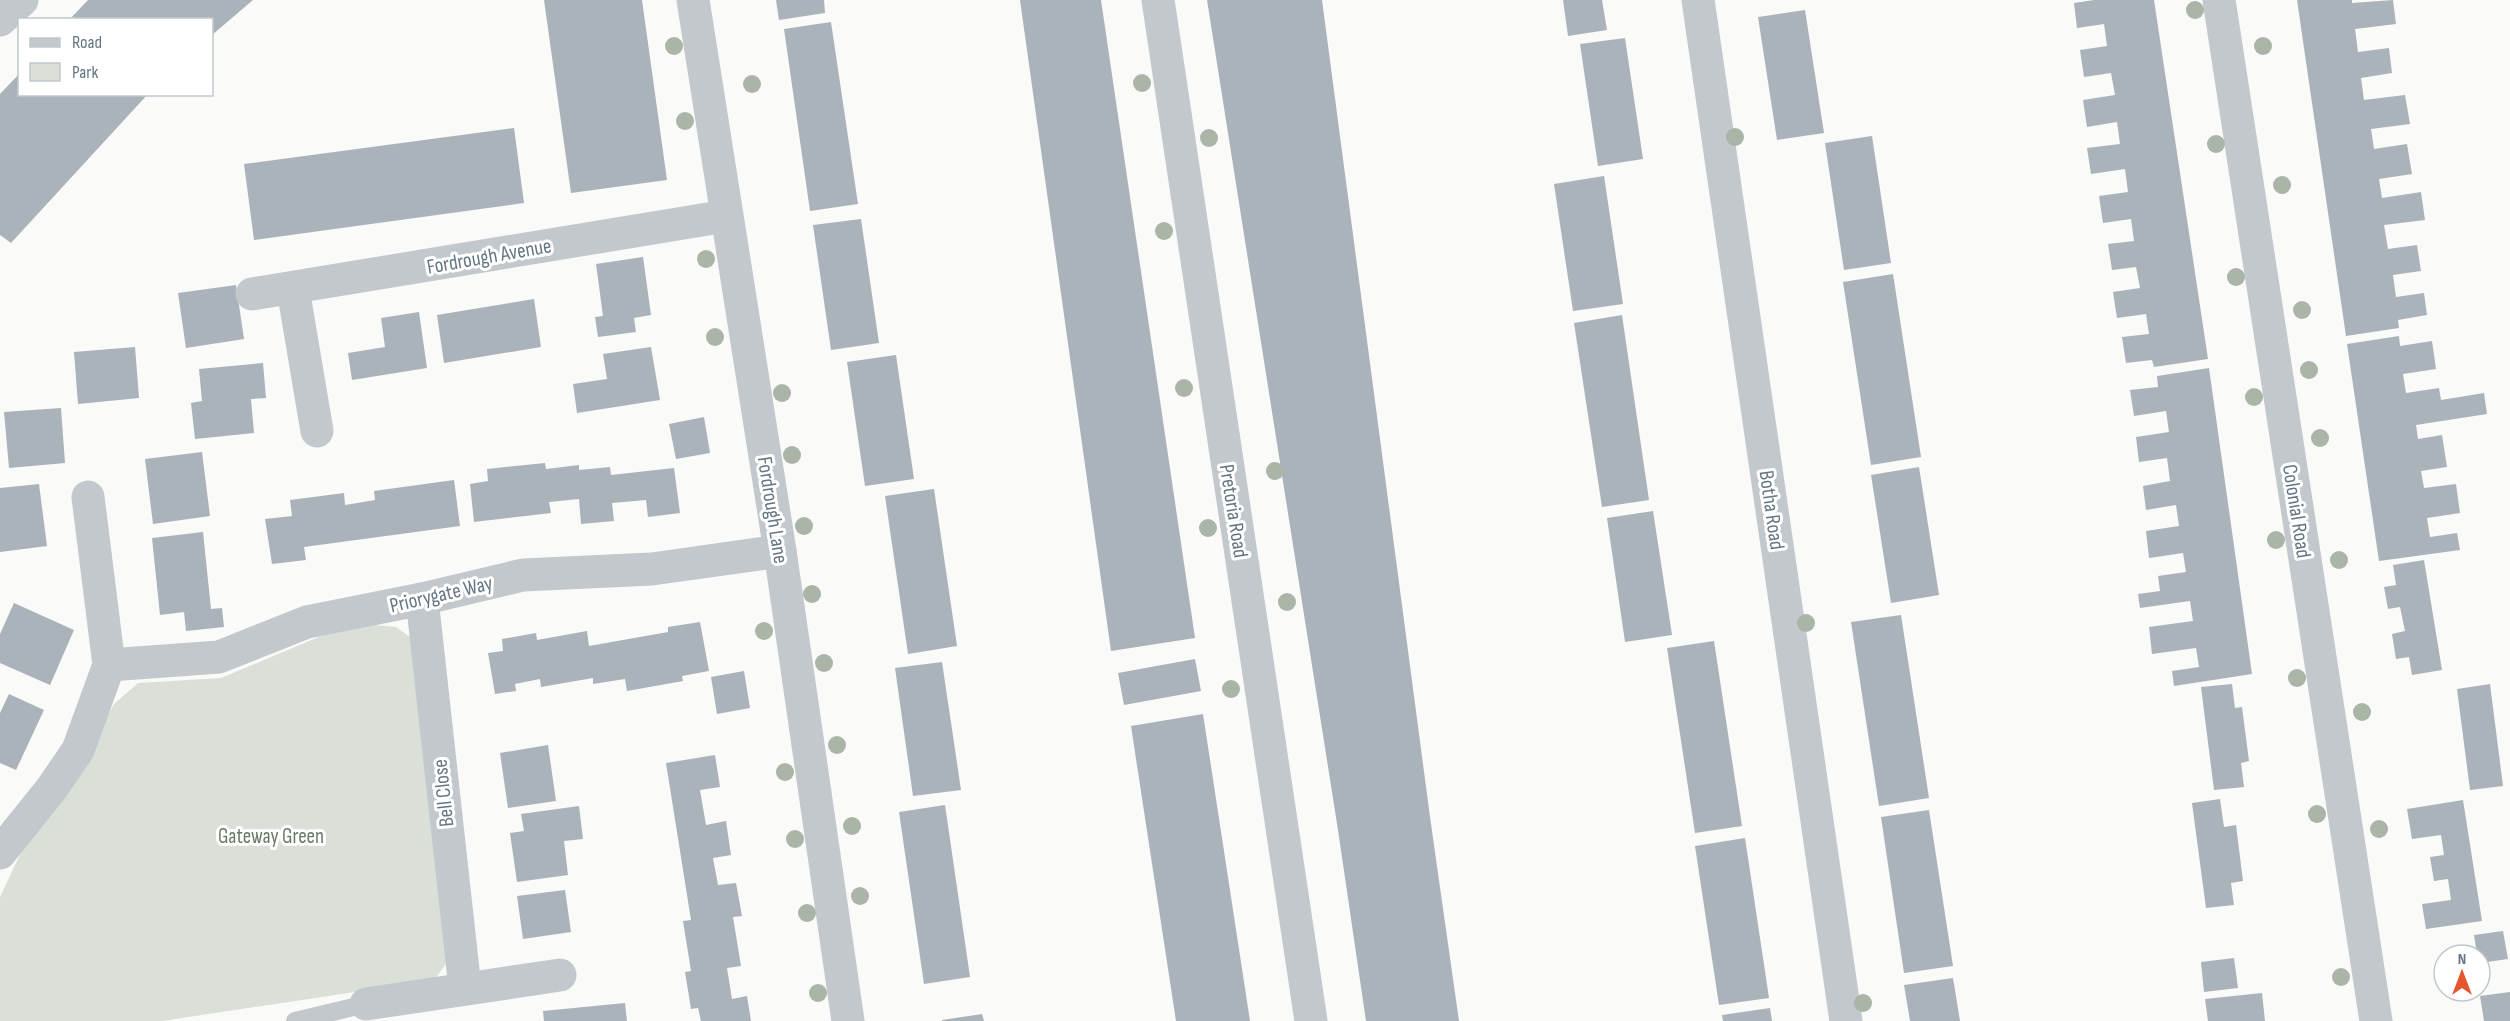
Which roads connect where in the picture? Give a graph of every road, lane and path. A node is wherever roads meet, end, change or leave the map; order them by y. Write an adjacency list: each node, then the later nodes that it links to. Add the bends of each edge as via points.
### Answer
1 (22, 0): 6 (street)
2 (693, 0): 7 (street, Fordrough Lane)
3 (1158, 0): 21 (street, Pretoria Road)
4 (1698, 0): 22 (street, Botha Road)
5 (2219, 0): 23 (street, Colonial Road)
6 (0, 20)
7 (726, 216): 8 (street, Fordrough Avenue); 12 (street, Fordrough Lane)
8 (293, 289): 9 (street, Fordrough Avenue); 10 (street)
9 (252, 294)
10 (317, 431)
11 (88, 497): 14 (street)
12 (780, 552): 13 (street, Priorygate Way, via 652,569 523,575); 20 (street, Fordrough Lane)
13 (422, 599): 14 (street, Priorygate Way, via 307,622 219,657); 17 (street, Bell Close)
14 (109, 665): 15 (street, via 78,750)
15 (0, 853)
16 (560, 975): 17 (street)
17 (465, 988): 18 (street)
18 (366, 1004): 19 (lane)
19 (295, 1021)
20 (849, 1021)
21 (1311, 1021)
22 (1846, 1021)
23 (2376, 1021)

